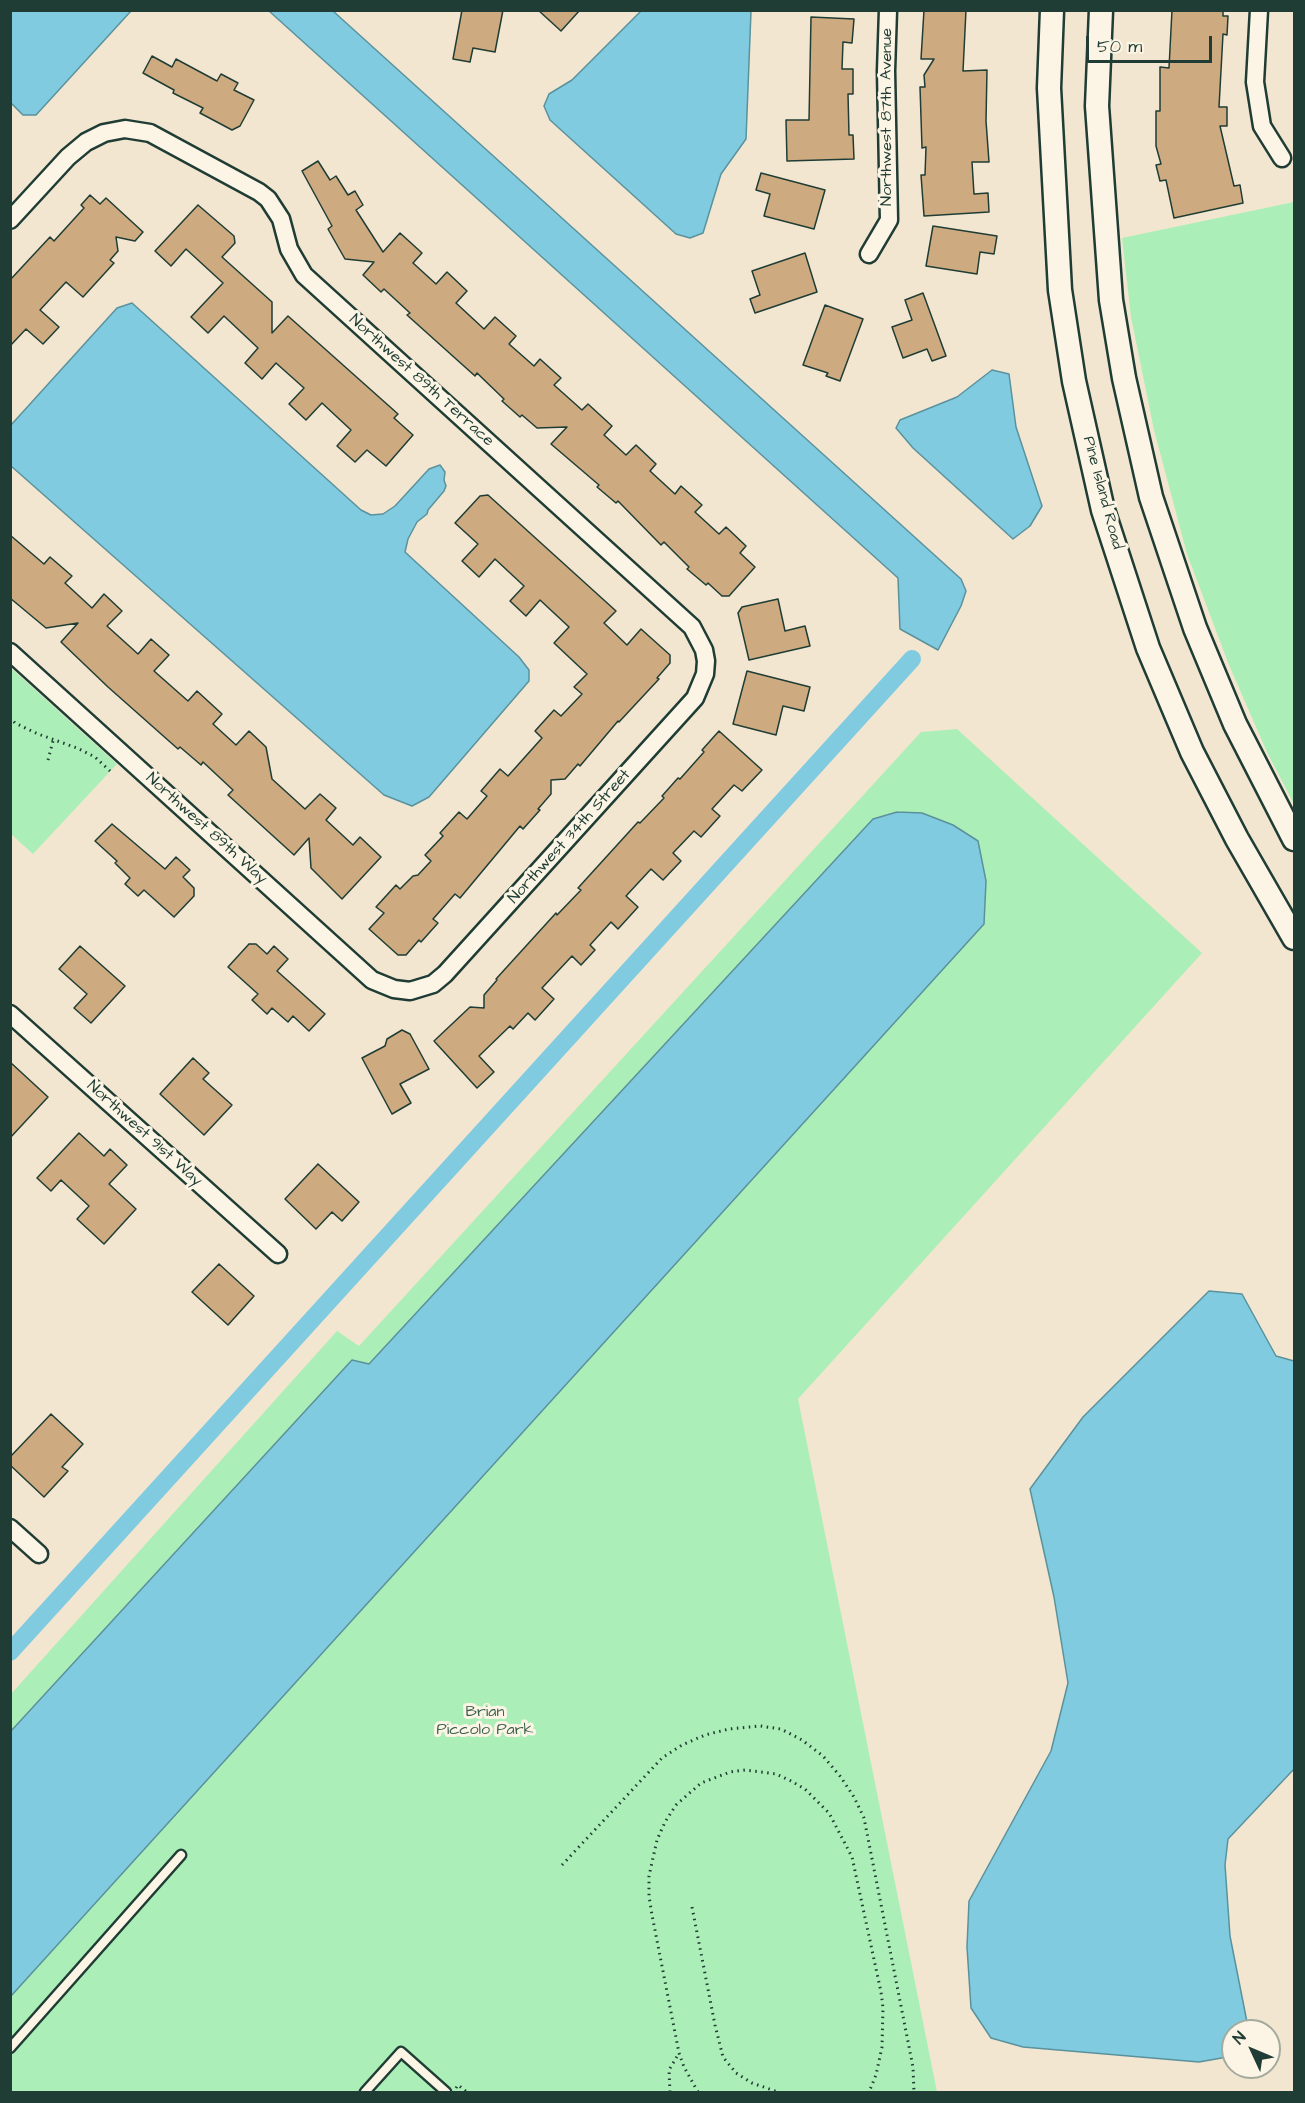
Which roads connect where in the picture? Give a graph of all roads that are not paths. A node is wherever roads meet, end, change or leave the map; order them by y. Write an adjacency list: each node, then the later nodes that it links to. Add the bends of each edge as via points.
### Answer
1 (888, 10): 7 (street, Northwest 87th Avenue, via 885,71 889,220)
2 (1052, 10): 11 (main road, Pine Island Road, via 1049,88 1060,290 1074,381 1103,510 1148,648 1192,752)
3 (1101, 10): 10 (main road, via 1097,106 1111,300 1148,486 1195,628 1235,724)
4 (1259, 10): 5 (street, via 1255,82 1262,126)
5 (1282, 158)
6 (10, 220): 9 (street, Northwest 89th Terrace, via 86,142 125,129 142,131 168,142 259,192 281,219 289,249 304,275 692,627)
7 (869, 254)
8 (10, 652): 12 (street, Northwest 89th Way, via 372,980)
9 (706, 661): 12 (street, Northwest 34th Street, via 695,699 445,975 433,984)
10 (1294, 839)
11 (1294, 938)
12 (410, 991)
13 (10, 1014): 14 (street, Northwest 91st Way)
14 (278, 1254)
15 (10, 1528): 16 (street)
16 (39, 1554)
17 (181, 1856): 18 (lane)
18 (10, 2048)
19 (450, 2091): 20 (lane, via 400,2052)
20 (365, 2092)

